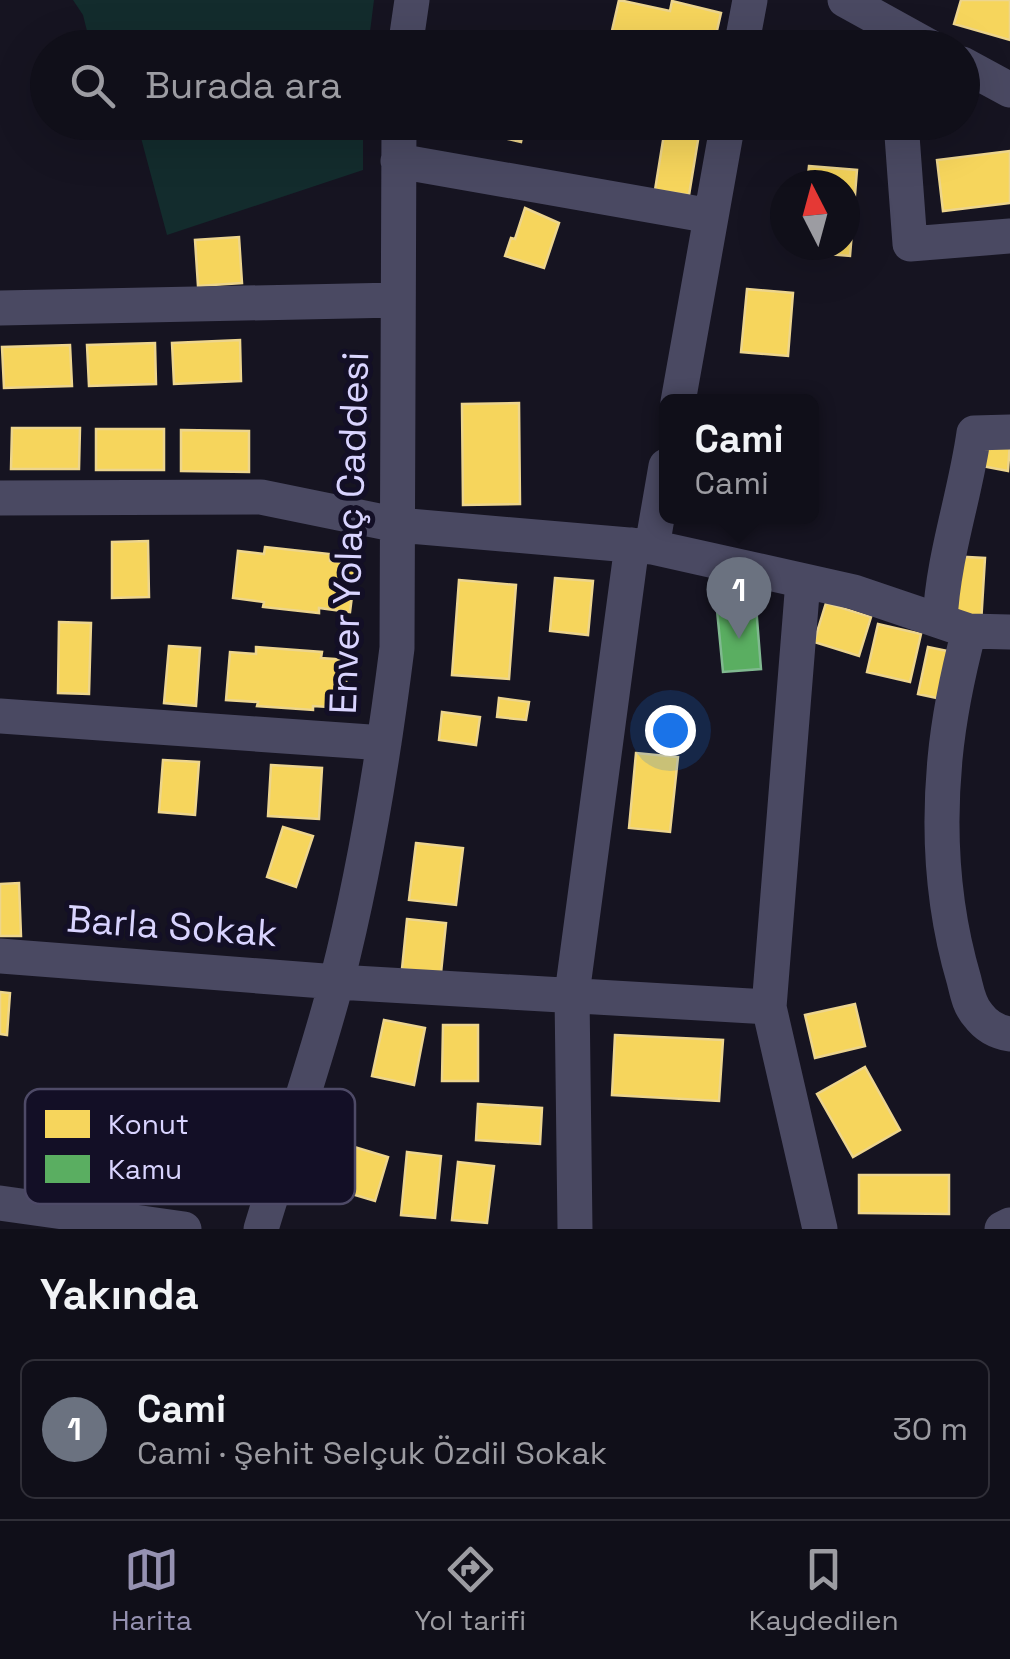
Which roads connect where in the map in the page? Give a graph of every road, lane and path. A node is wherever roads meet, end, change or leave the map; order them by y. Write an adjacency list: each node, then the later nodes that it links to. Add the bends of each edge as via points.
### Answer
1 (412, 0): 4 (street)
2 (750, 0): 5 (street)
3 (844, 0): 6 (street)
4 (408, 30)
5 (745, 30)
6 (910, 30)
7 (980, 74): 8 (street)
8 (1010, 90)
9 (399, 140): 12 (street, Enver Yolaç Caddesi)
10 (725, 140): 13 (street)
11 (902, 140): 14 (street, via 910,244)
12 (398, 161): 13 (street); 15 (street, Enver Yolaç Caddesi)
13 (711, 216): 17 (street)
14 (1010, 236)
15 (398, 300): 16 (street); 21 (street, Enver Yolaç Caddesi)
16 (0, 308)
17 (679, 394)
18 (1010, 432): 24 (street, via 974,433 944,567)
19 (659, 489): 22 (street)
20 (0, 498): 21 (street, via 261,497)
21 (398, 525): 22 (street); 27 (street, Enver Yolaç Caddesi, via 397,648)
22 (642, 546): 23 (street); 30 (street)
23 (804, 581): 24 (street); 31 (street)
24 (954, 626): 25 (street); 32 (street, via 942,818 946,896 971,1006 991,1028)
25 (1010, 632)
26 (0, 716): 27 (street)
27 (384, 743): 29 (street, Enver Yolaç Caddesi)
28 (0, 956): 29 (street, Barla Sokak)
29 (336, 982): 30 (street, Barla Sokak); 33 (street, Enver Yolaç Caddesi)
30 (572, 994): 31 (street, Barla Sokak); 39 (street)
31 (769, 1007): 40 (street)
32 (1010, 1034)
33 (304, 1089)
34 (0, 1203): 37 (street)
35 (269, 1204): 38 (street, Enver Yolaç Caddesi)
36 (1010, 1225): 41 (street)
37 (184, 1229)
38 (261, 1229)
39 (576, 1229)
40 (820, 1229)
41 (1002, 1229)

